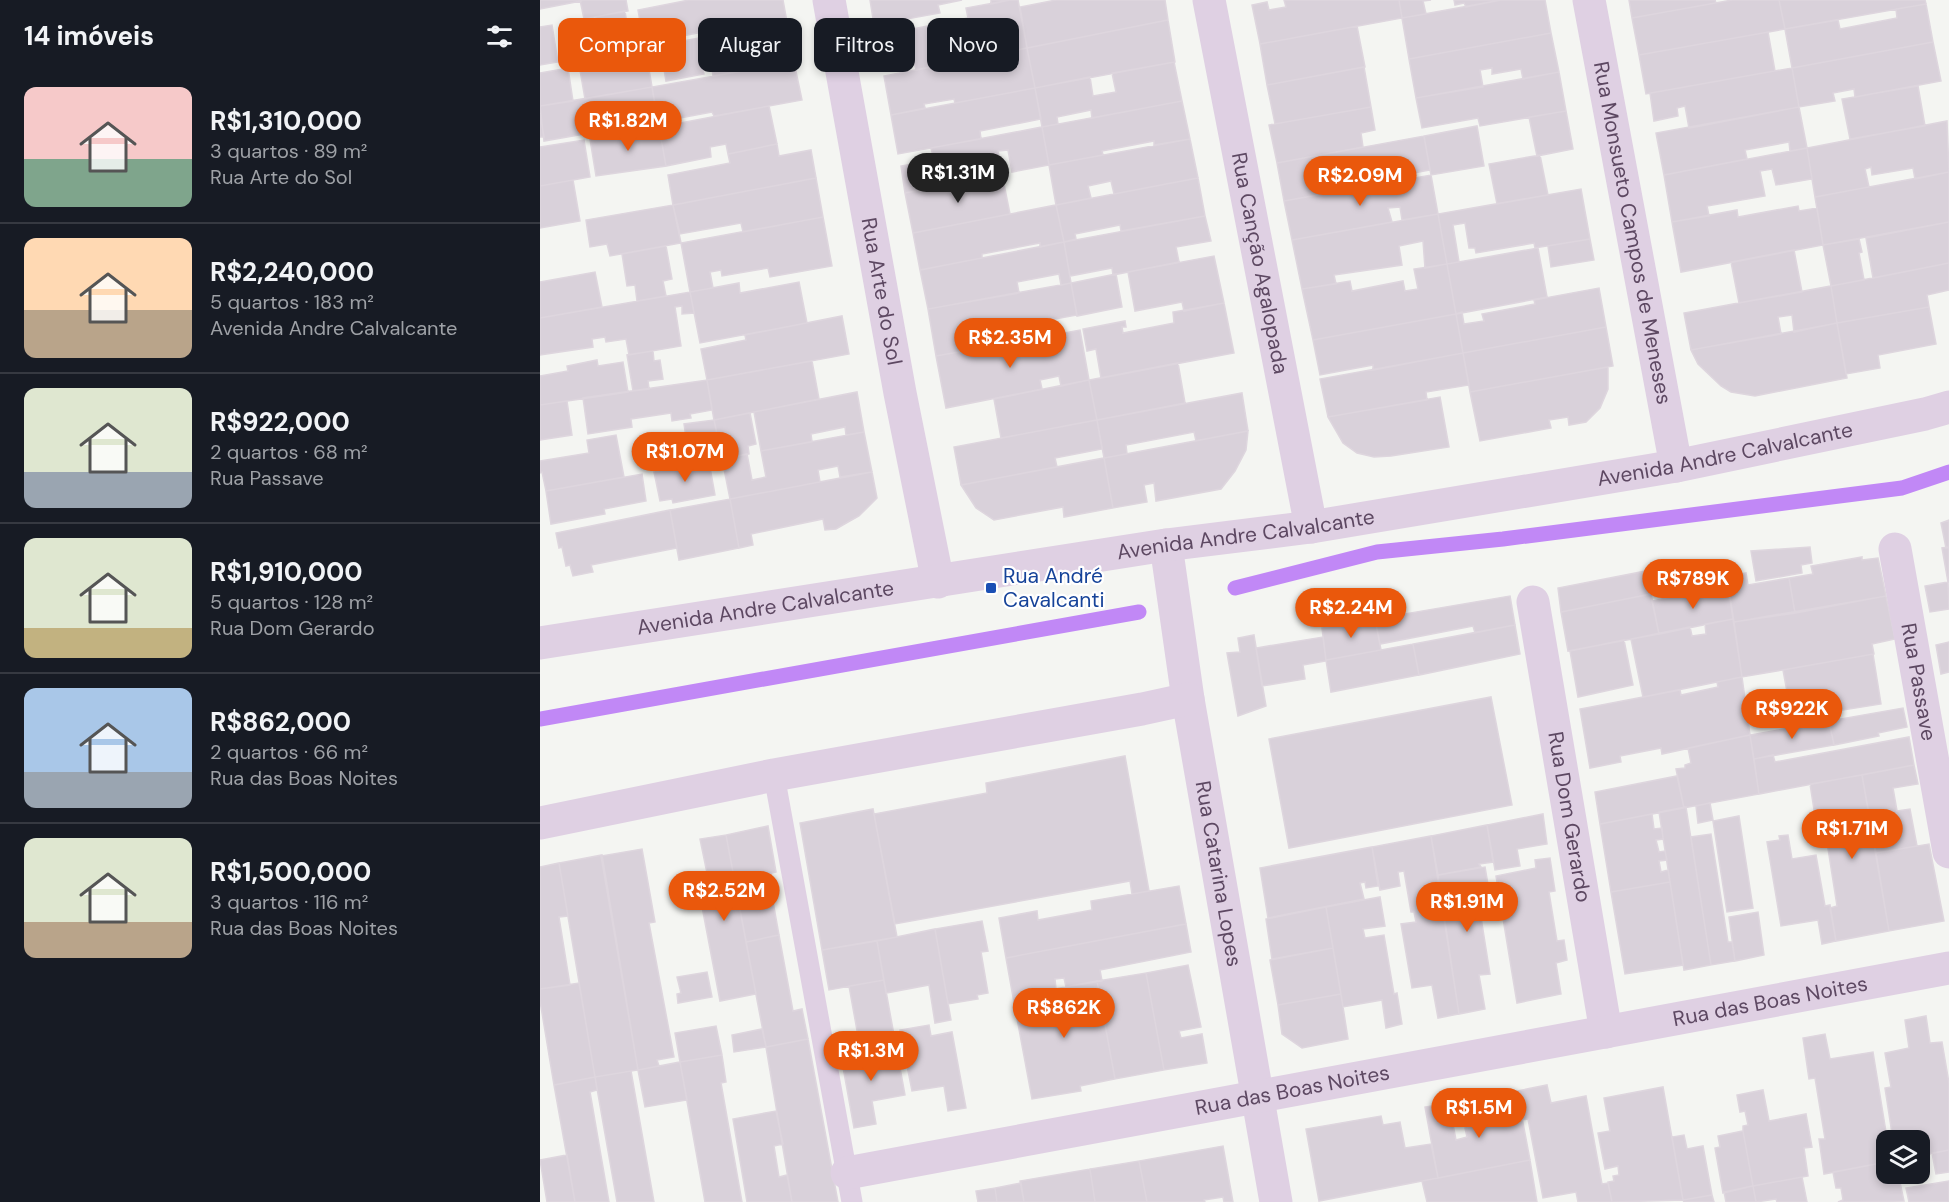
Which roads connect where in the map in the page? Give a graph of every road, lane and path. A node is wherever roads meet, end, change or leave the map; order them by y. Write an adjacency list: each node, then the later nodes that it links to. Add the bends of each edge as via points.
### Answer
1 (829, 0): 9 (street, Rua Arte do Sol)
2 (1209, 0): 6 (street, Rua Canção Agalopada)
3 (1589, 0): 5 (street, Rua Monsueto Campos de Meneses)
4 (1949, 407): 5 (street, Avenida Andre Calvalcante)
5 (1676, 466): 6 (street, Avenida Andre Calvalcante)
6 (1311, 527): 7 (street, Avenida Andre Calvalcante)
7 (1166, 545): 9 (street, Avenida Andre Calvalcante); 12 (street, Rua Catarina Lopes)
8 (1895, 549): 15 (street, Rua Passave)
9 (938, 582): 11 (street, Avenida Andre Calvalcante)
10 (1533, 602): 17 (street, Rua Dom Gerardo)
11 (540, 643)
12 (1188, 699): 13 (street); 18 (street, Rua Catarina Lopes)
13 (774, 775): 14 (street); 19 (lane)
14 (540, 823)
15 (1949, 852)
16 (1949, 968): 17 (street, Rua das Boas Noites)
17 (1606, 1032): 18 (street, Rua das Boas Noites)
18 (1257, 1096): 19 (street, Rua das Boas Noites); 20 (street, Rua Catarina Lopes)
19 (850, 1188)
20 (1276, 1202)

